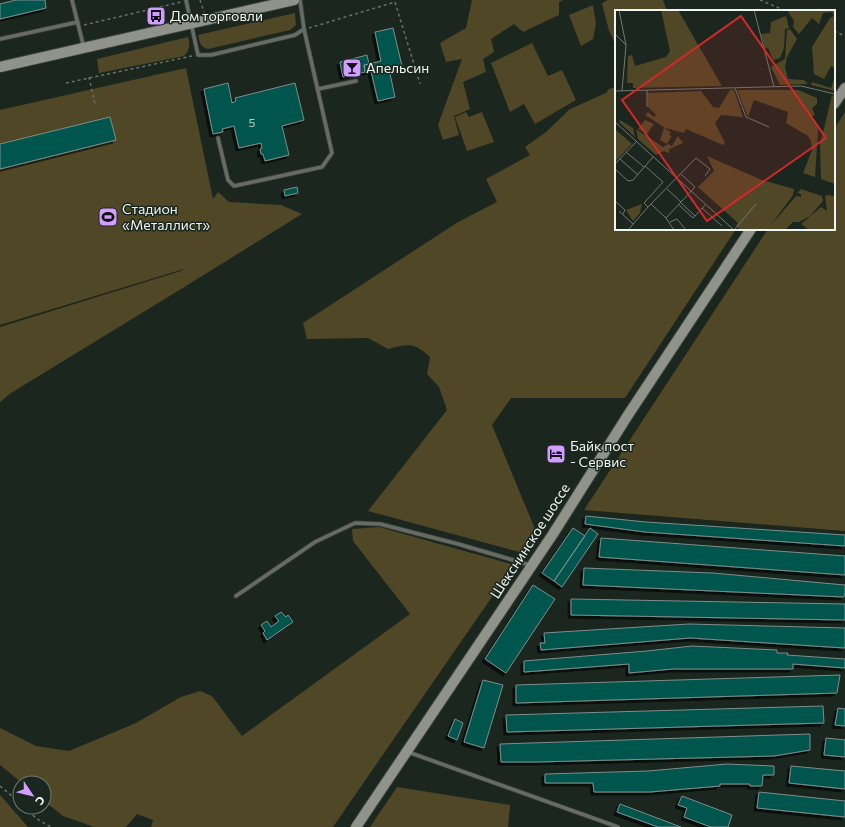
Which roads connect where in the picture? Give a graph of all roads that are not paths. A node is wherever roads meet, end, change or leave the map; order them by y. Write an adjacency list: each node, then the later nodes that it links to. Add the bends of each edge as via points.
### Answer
1 (72, 0): 5 (lane)
2 (186, 0): 6 (lane)
3 (294, 0): 6 (main road)
4 (300, 0): 7 (lane)
5 (78, 22): 8 (lane); 9 (lane)
6 (191, 24): 7 (lane, via 198,55 211,55 295,35); 9 (main road)
7 (304, 29): 12 (lane)
8 (0, 39)
9 (84, 48): 10 (main road)
10 (0, 67)
11 (356, 80): 12 (lane)
12 (318, 88): 15 (lane, via 332,154 322,167 234,186 228,180)
13 (845, 88): 14 (main road)
14 (835, 103)
15 (218, 138)
16 (750, 230): 17 (main road, Шекснинское шоссе)
17 (532, 566): 18 (lane, via 380,524 355,522 316,542); 19 (main road, Шекснинское шоссе)
18 (236, 596)
19 (405, 752): 20 (main road, Шекснинское шоссе); 21 (lane)
20 (356, 827)
21 (618, 827)

